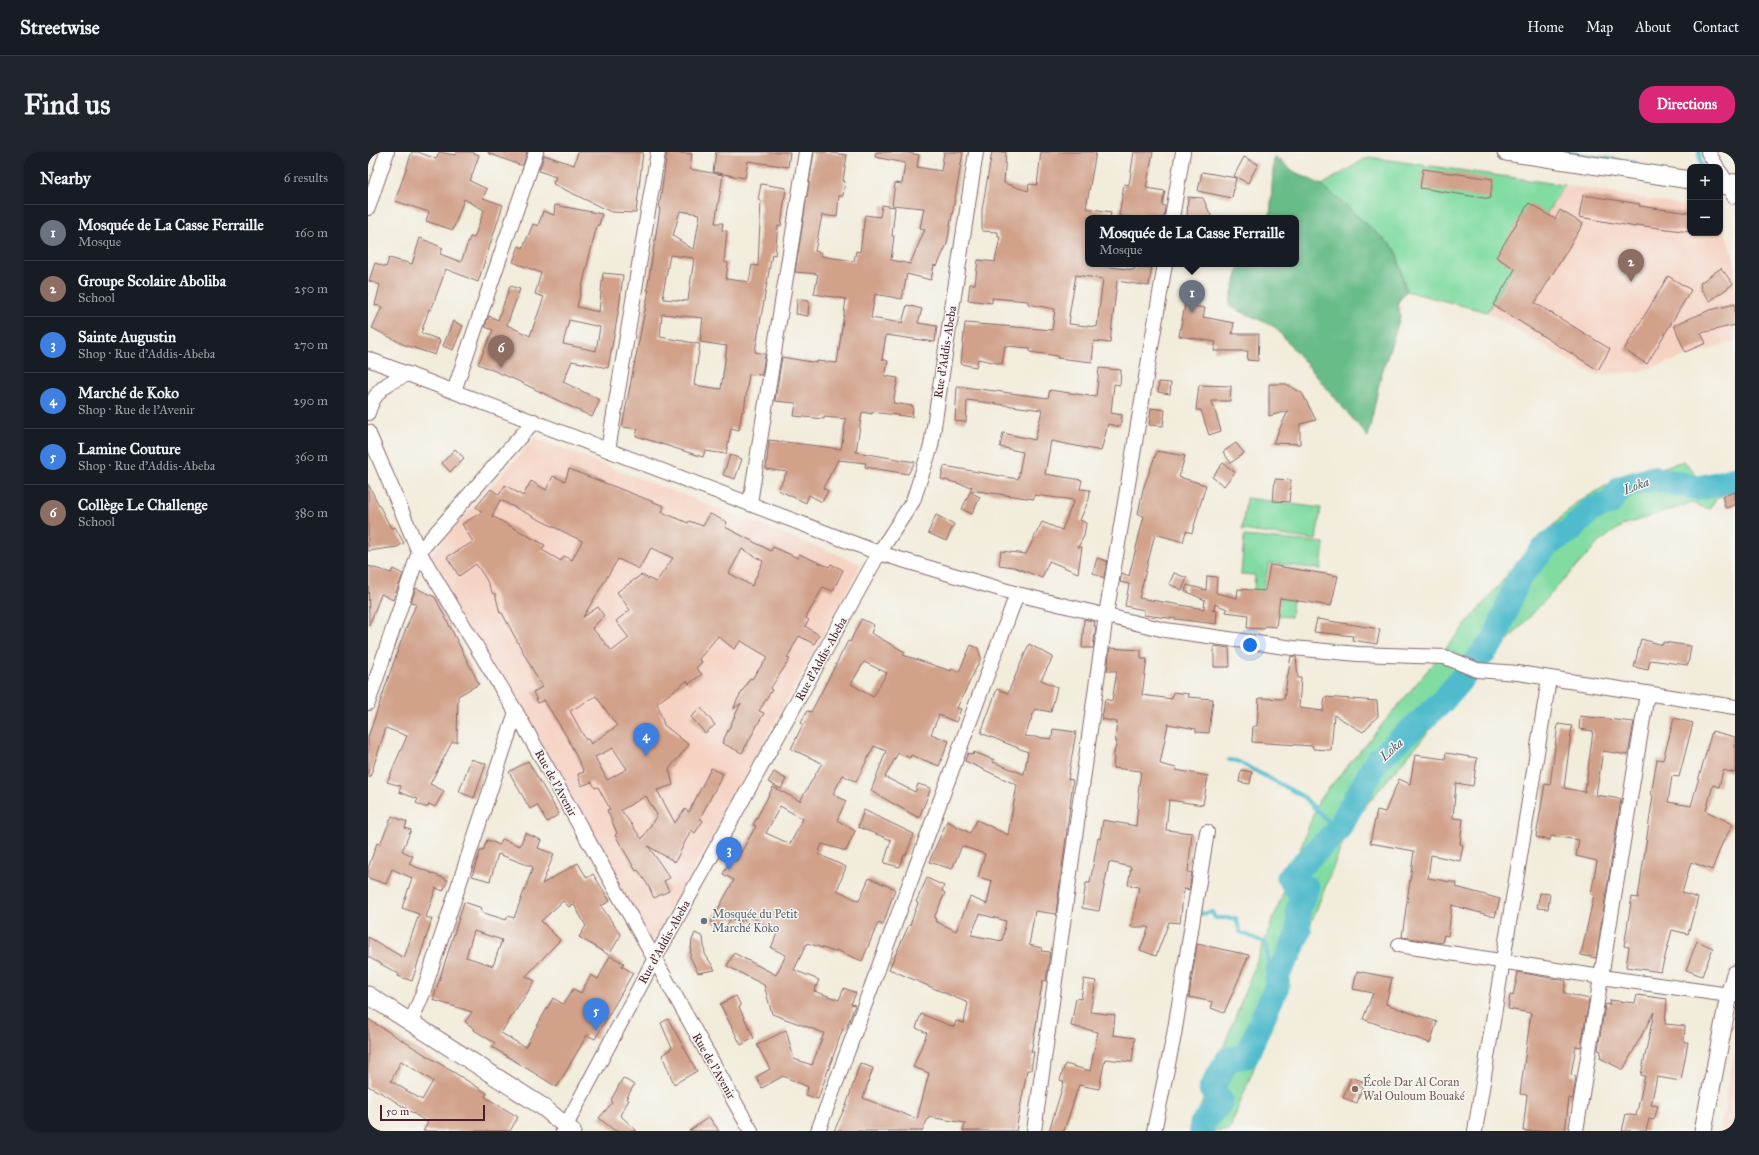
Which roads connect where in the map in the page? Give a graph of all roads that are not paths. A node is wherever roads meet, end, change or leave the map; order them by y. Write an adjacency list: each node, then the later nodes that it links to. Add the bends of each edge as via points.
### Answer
1 (387, 152): 12 (street)
2 (536, 152): 17 (street)
3 (658, 152): 21 (street)
4 (806, 152): 22 (street)
5 (976, 152): 24 (street, Rue d'Addis-Abeba, via 931,446 913,501)
6 (1183, 152): 13 (street)
7 (1506, 152): 9 (street)
8 (1708, 152): 10 (street)
9 (1545, 155): 11 (street)
10 (1715, 164)
11 (1687, 179)
12 (368, 208)
13 (1172, 215)
14 (1164, 267): 26 (street)
15 (368, 359): 16 (street)
16 (409, 374): 17 (street); 18 (street, via 385,384 377,393)
17 (454, 391): 19 (street)
18 (368, 413)
19 (534, 421): 21 (street); 23 (street)
20 (368, 432): 23 (street, Rue de l'Avenir)
21 (608, 450): 22 (street)
22 (750, 503): 24 (street)
23 (419, 552): 29 (street); 31 (street, Rue de l'Avenir)
24 (879, 553): 25 (street); 34 (street, Rue d'Addis-Abeba)
25 (1017, 594): 26 (street); 43 (street)
26 (1106, 615): 27 (street, via 1165,630 1294,648 1358,654 1445,657 1477,670); 44 (street)
27 (1549, 678): 28 (street); 35 (street)
28 (1648, 694): 30 (street); 37 (street)
29 (368, 703)
30 (1735, 707)
31 (516, 712): 34 (street, Rue de l'Avenir); 40 (street, via 423,993)
32 (1207, 832): 45 (street, via 1174,1035)
33 (1399, 944): 35 (street)
34 (654, 960): 41 (street, Rue d'Addis-Abeba); 42 (street, Rue de l'Avenir)
35 (1503, 961): 37 (street); 46 (street)
36 (1735, 974): 39 (street)
37 (1601, 977): 39 (street); 47 (street)
38 (368, 995): 40 (street)
39 (1729, 995): 48 (street)
40 (411, 1022): 41 (street, via 543,1107)
41 (567, 1129)
42 (751, 1131)
43 (818, 1131)
44 (1034, 1131)
45 (1154, 1131)
46 (1475, 1131)
47 (1576, 1131)
48 (1703, 1131)

